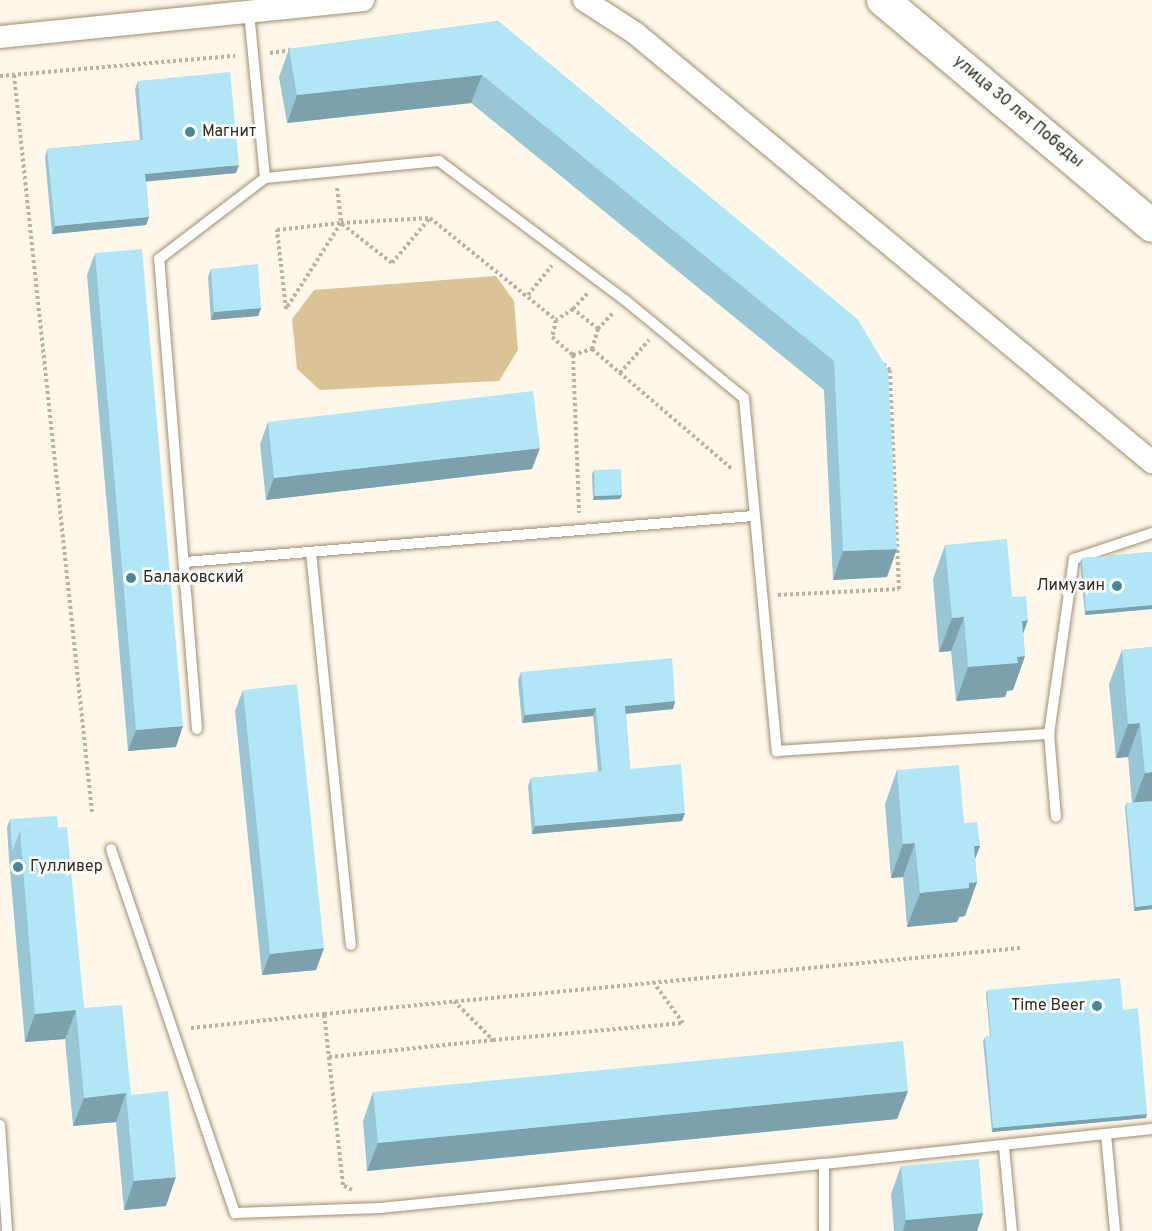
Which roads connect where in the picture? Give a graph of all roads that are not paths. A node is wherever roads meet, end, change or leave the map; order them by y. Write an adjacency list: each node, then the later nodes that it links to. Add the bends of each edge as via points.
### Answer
1 (363, 0): 4 (street)
2 (584, 0): 8 (street, via 635,33)
3 (883, 0): 7 (main road, улица 30 лет Победы)
4 (249, 11): 5 (street); 6 (lane)
5 (0, 37)
6 (265, 178): 9 (lane, via 439,161 659,328 744,398); 12 (lane, via 159,259)
7 (1152, 226)
8 (1152, 462)
9 (753, 516): 11 (lane); 14 (lane, via 777,751)
10 (1152, 533): 14 (lane, via 1074,559)
11 (311, 552): 12 (lane); 17 (lane)
12 (185, 562): 13 (lane)
13 (197, 729)
14 (1049, 734): 15 (lane)
15 (1056, 817)
16 (111, 849): 22 (lane, via 235,1213 380,1208)
17 (351, 945)
18 (0, 1125): 23 (lane)
19 (1152, 1129): 20 (lane)
20 (1106, 1134): 21 (lane); 26 (lane)
21 (1004, 1147): 22 (lane); 25 (lane)
22 (824, 1164): 24 (lane)
23 (7, 1231)
24 (824, 1231)
25 (1012, 1231)
26 (1115, 1231)

